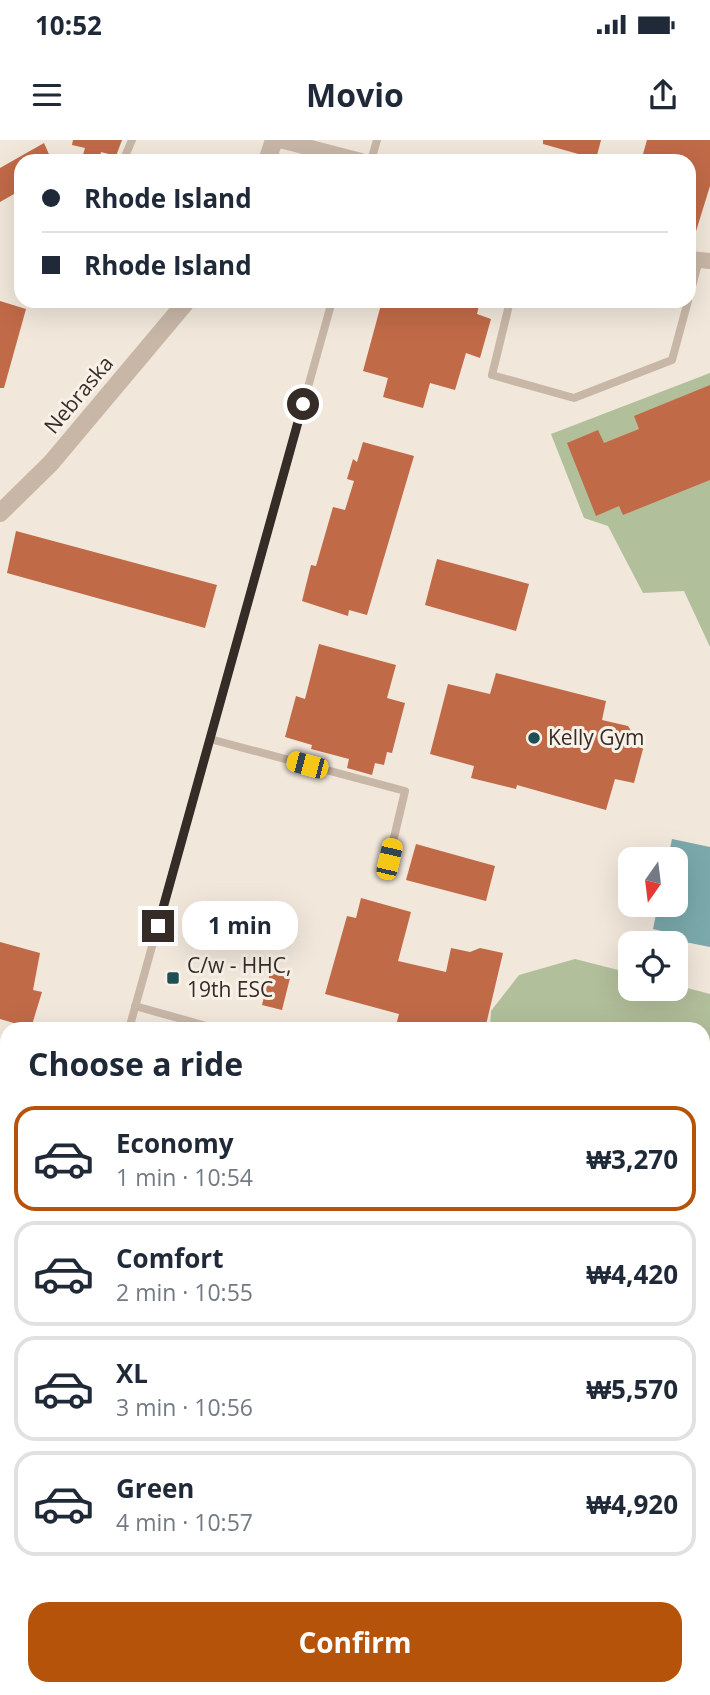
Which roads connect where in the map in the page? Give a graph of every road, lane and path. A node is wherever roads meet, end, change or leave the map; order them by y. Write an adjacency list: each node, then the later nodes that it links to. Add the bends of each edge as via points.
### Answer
1 (280, 140): 2 (street)
2 (334, 154)
3 (181, 308): 7 (street, Nebraska, via 51,463)
4 (330, 308): 8 (lane)
5 (508, 308): 6 (lane, via 492,375 573,398 672,360)
6 (686, 308)
7 (0, 513)
8 (210, 739): 9 (lane, via 405,792); 10 (lane)
9 (389, 859)
10 (135, 1006): 11 (lane); 12 (lane)
11 (131, 1022)
12 (193, 1022)

